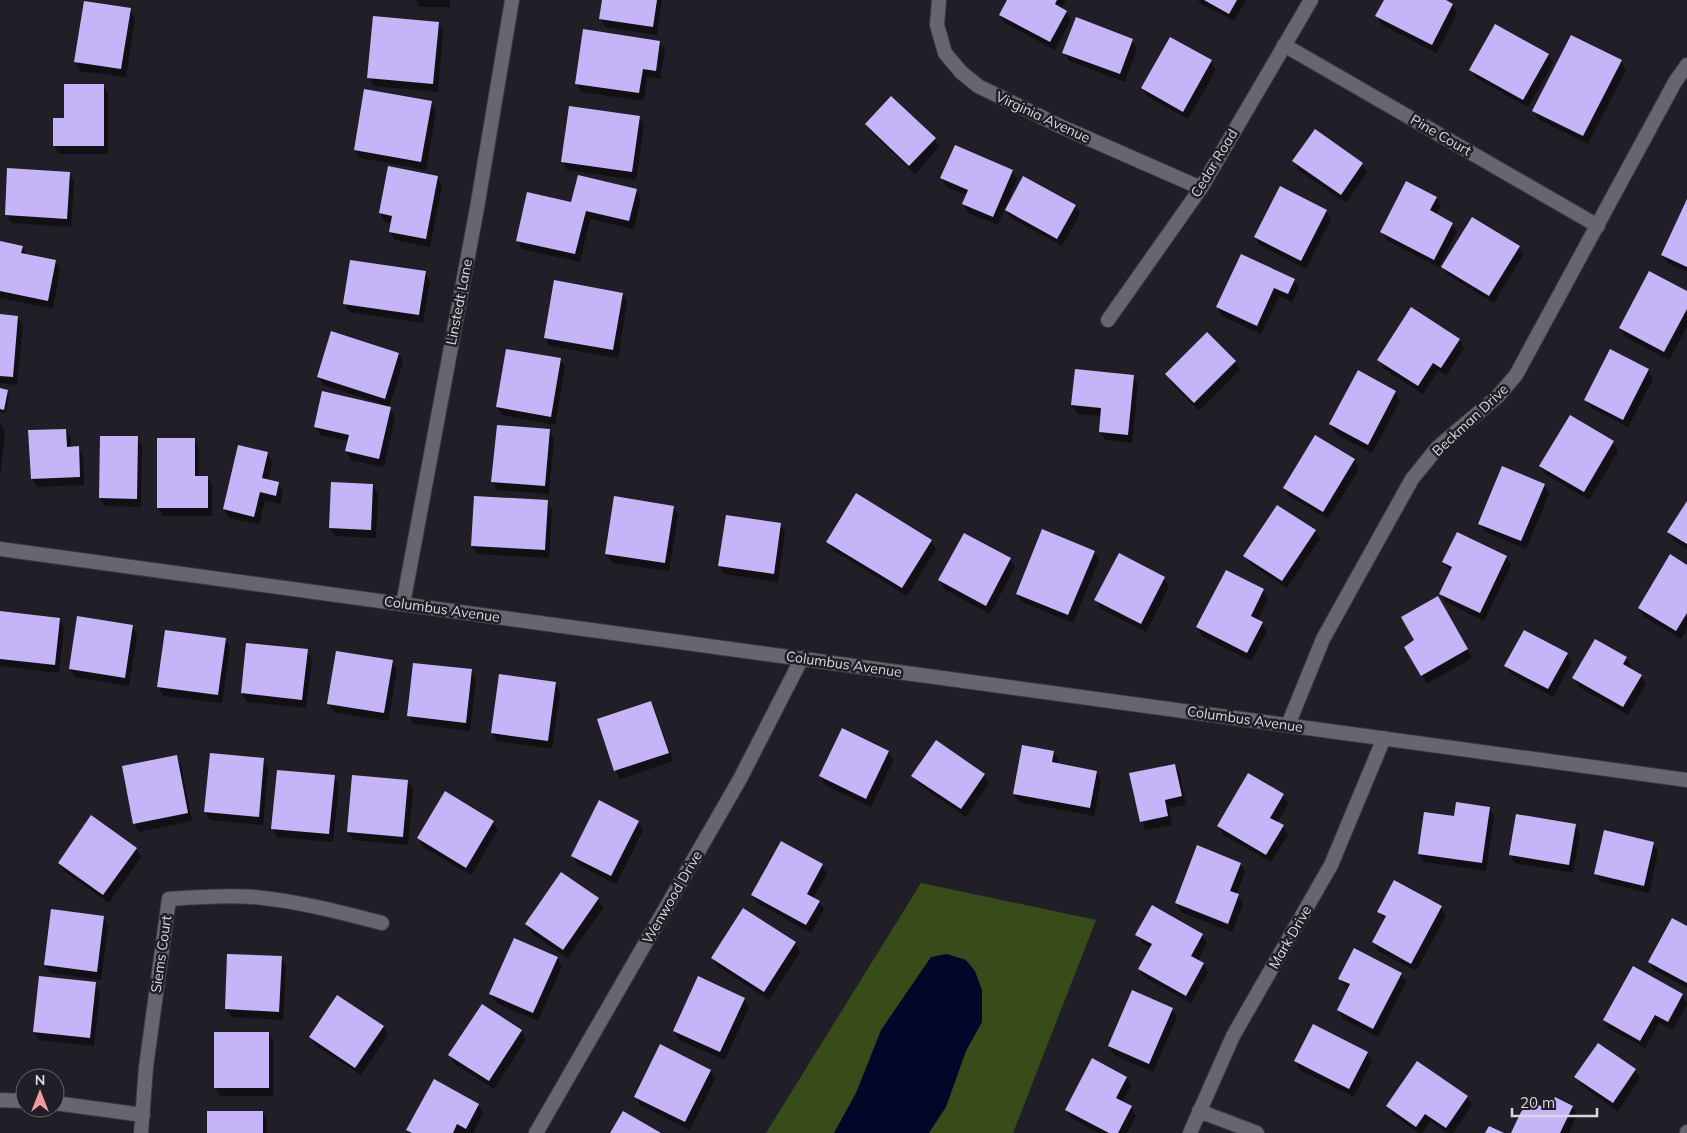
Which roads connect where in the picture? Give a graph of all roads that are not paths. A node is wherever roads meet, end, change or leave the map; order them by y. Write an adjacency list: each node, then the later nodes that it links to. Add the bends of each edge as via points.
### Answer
1 (512, 0): 10 (street, Linstedt Lane)
2 (940, 0): 6 (street, Virginia Avenue, via 937,26 945,53 978,86)
3 (1311, 0): 4 (street, Cedar Road)
4 (1284, 45): 6 (street, Cedar Road); 7 (street, Pine Court)
5 (1687, 65): 7 (street, Beckman Drive)
6 (1201, 188): 8 (street, Cedar Road)
7 (1598, 226): 12 (street, Beckman Drive, via 1516,375 1498,396 1438,448 1412,479 1323,639)
8 (1108, 320)
9 (0, 549): 10 (street, Columbus Avenue)
10 (403, 604): 11 (street, Columbus Avenue)
11 (802, 658): 12 (street, Columbus Avenue); 22 (street, Wenwood Drive, via 740,779)
12 (1288, 725): 13 (street, Columbus Avenue)
13 (1384, 738): 14 (street, Columbus Avenue); 19 (street, Mark Drive, via 1331,865 1232,1036)
14 (1686, 777)
15 (382, 923): 20 (street, Siems Court, via 317,907 254,897 169,899 146,1067)
16 (0, 1100): 17 (street)
17 (15, 1101)
18 (65, 1104): 20 (street)
19 (1199, 1111): 23 (street, Mark Drive); 24 (street)
20 (143, 1115): 21 (street, Siems Court)
21 (141, 1133)
22 (536, 1133)
23 (1190, 1133)
24 (1257, 1133)

